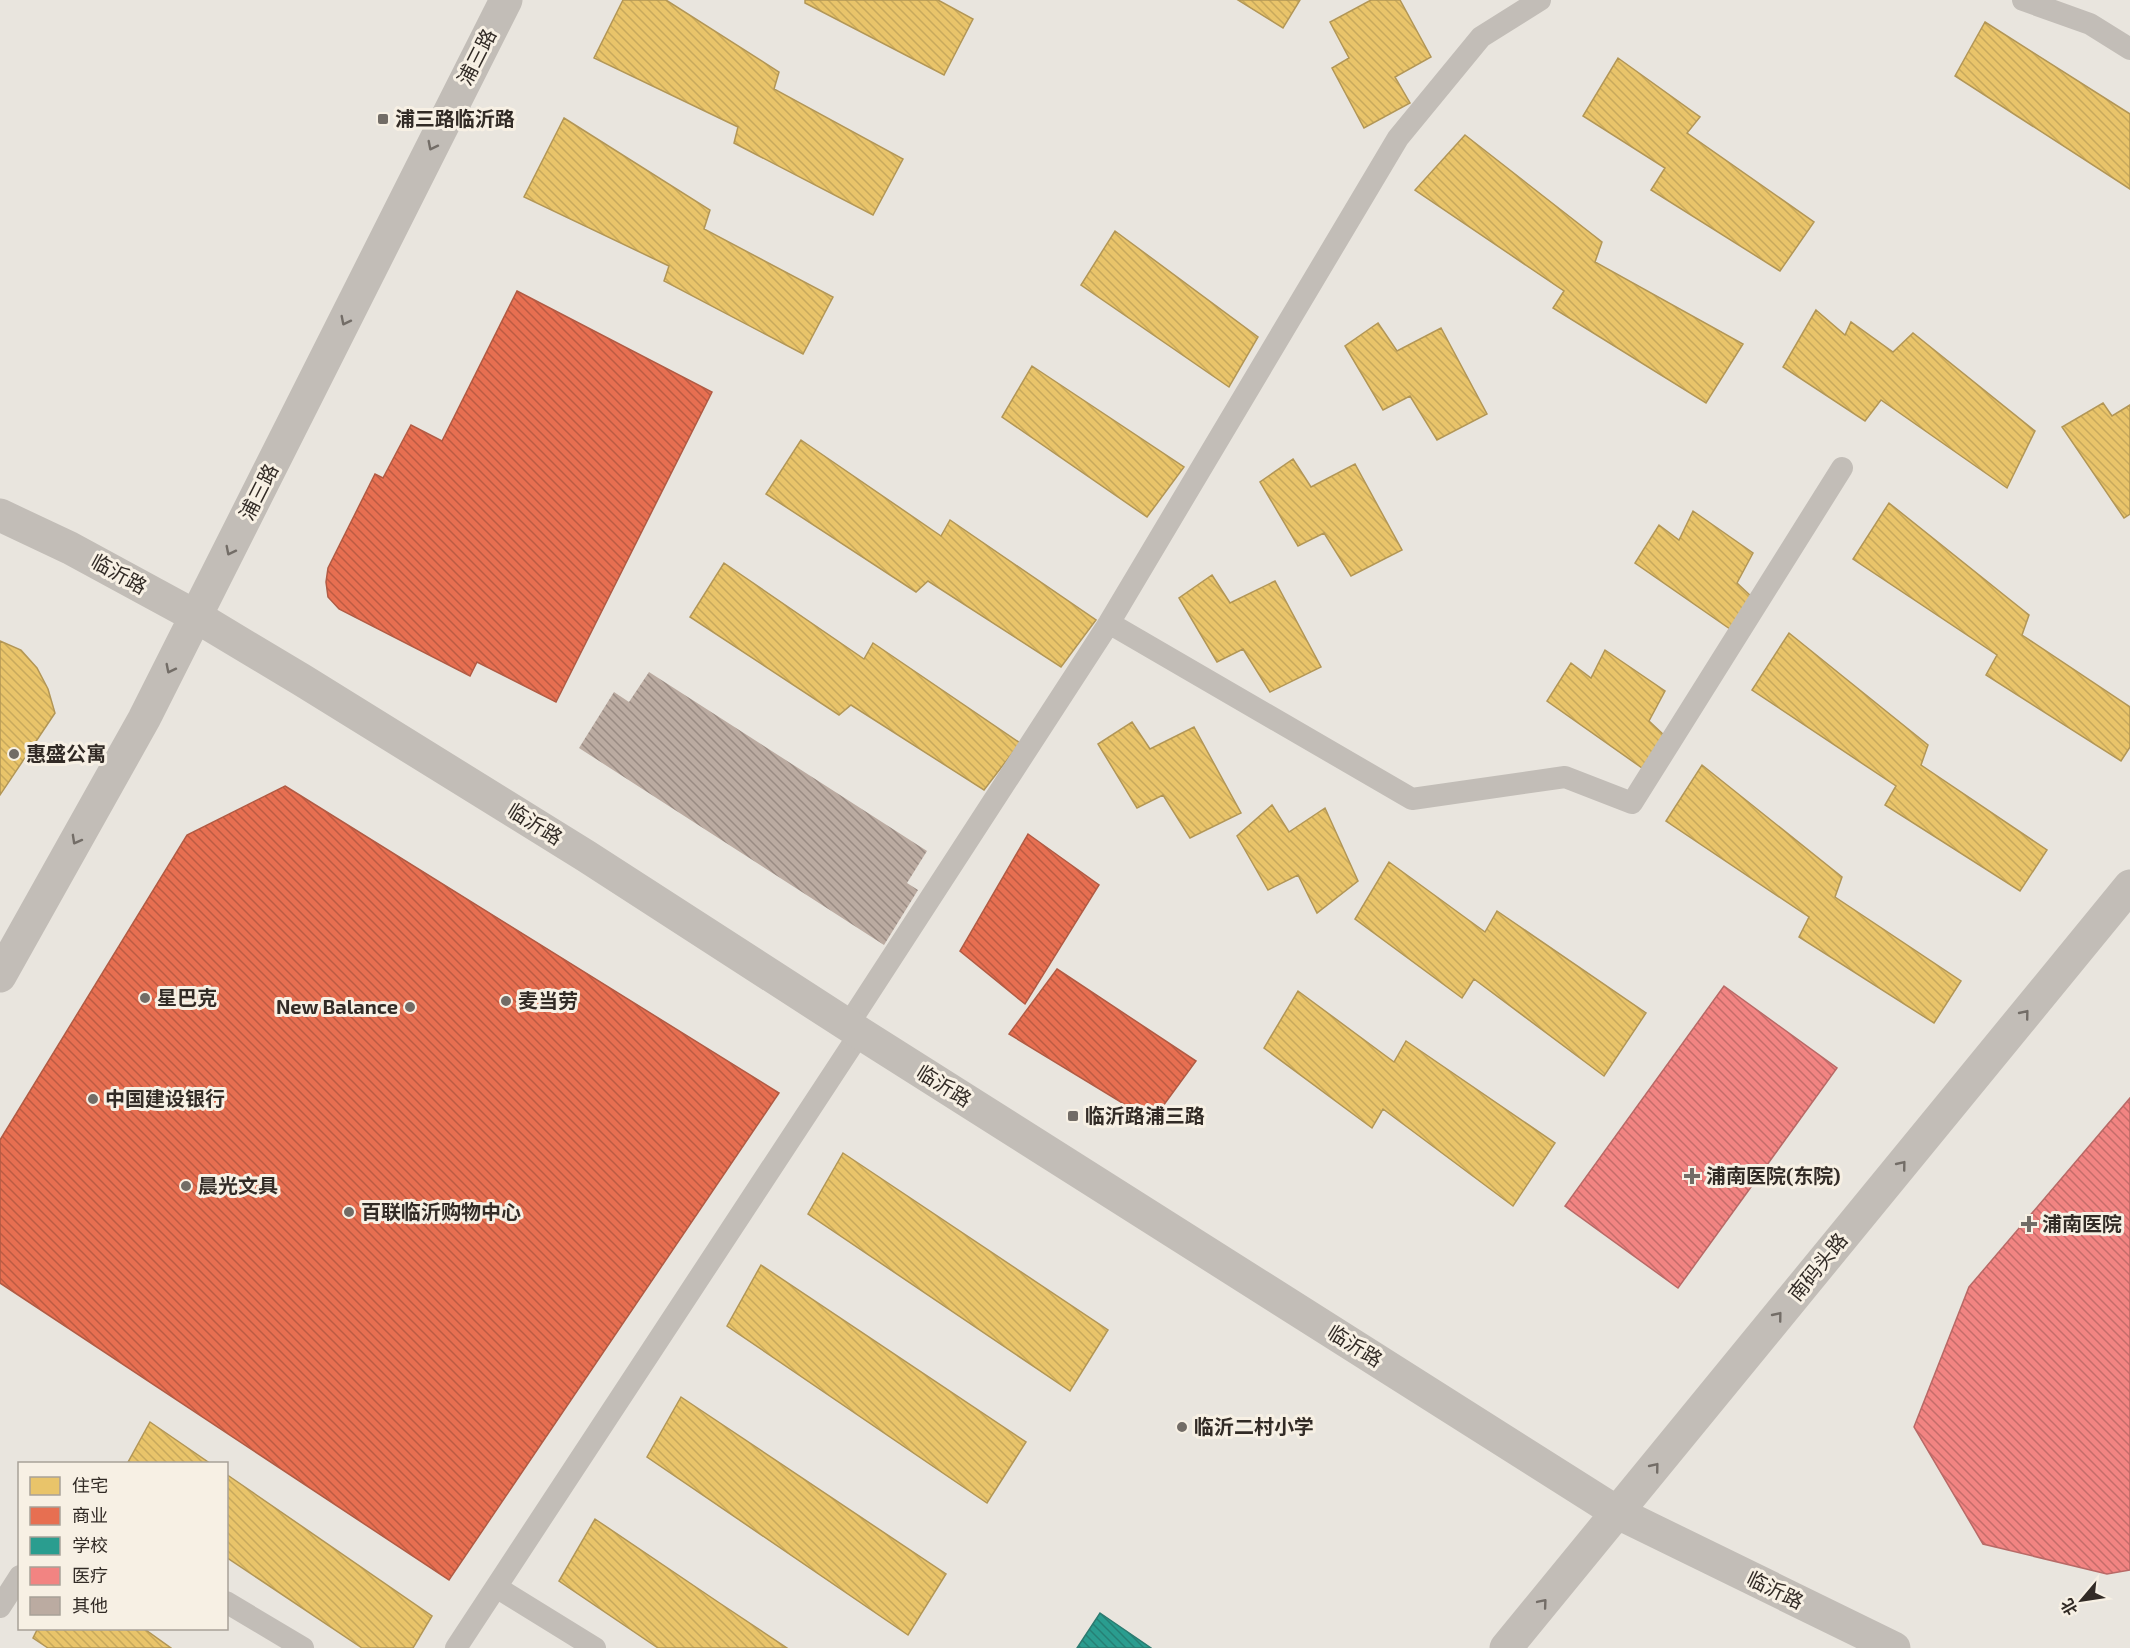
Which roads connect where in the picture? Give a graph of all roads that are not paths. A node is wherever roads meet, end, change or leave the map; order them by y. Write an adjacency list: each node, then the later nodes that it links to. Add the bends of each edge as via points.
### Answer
1 (506, 0): 7 (street, 浦三路, one-way to 7)
2 (1540, 0): 8 (lane, via 1481,37 1398,138)
3 (2023, 0): 4 (lane, via 2090,24)
4 (2130, 49)
5 (1842, 468): 8 (lane, via 1632,803 1565,777 1412,799)
6 (0, 515): 7 (street, 临沂路)
7 (197, 617): 10 (street, 浦三路, one-way to 10); 11 (street, 临沂路, via 512,809)
8 (1109, 623): 11 (lane)
9 (2130, 886): 12 (street, 南码头路, one-way to 9)
10 (0, 976)
11 (854, 1029): 12 (street, 临沂路); 14 (lane)
12 (1618, 1513): 20 (street, 南码头路, one-way to 12); 21 (street, 临沂路)
13 (18, 1579): 16 (lane)
14 (496, 1587): 18 (lane); 19 (lane)
15 (228, 1603): 17 (lane)
16 (0, 1607)
17 (303, 1648)
18 (456, 1648)
19 (595, 1648)
20 (1506, 1648)
21 (1894, 1648)

